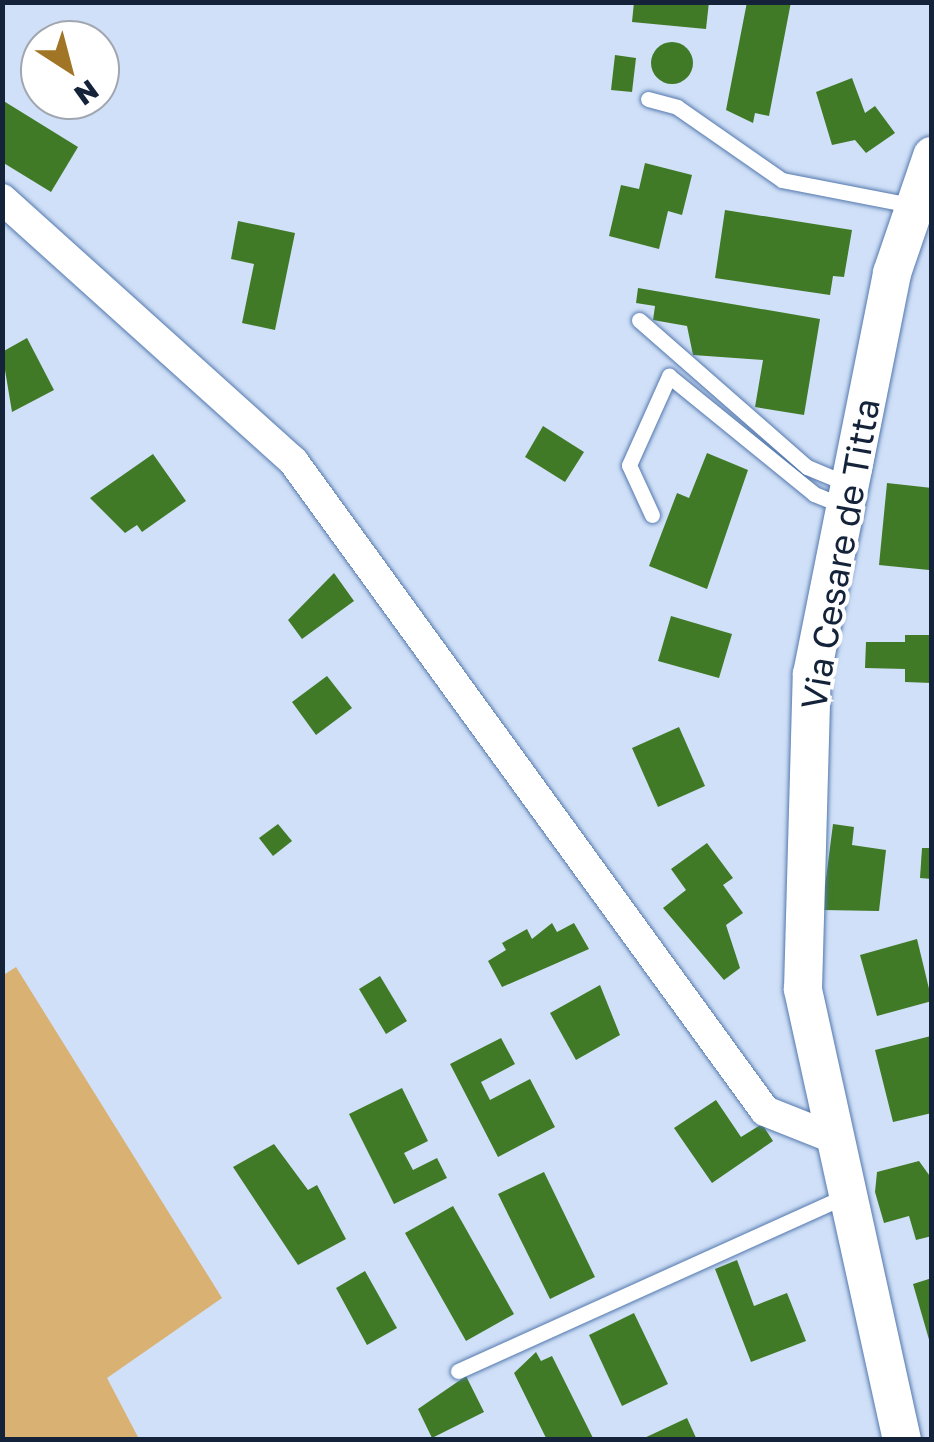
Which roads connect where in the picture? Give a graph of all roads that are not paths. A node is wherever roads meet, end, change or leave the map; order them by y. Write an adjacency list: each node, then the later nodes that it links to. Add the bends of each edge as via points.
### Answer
1 (648, 99): 4 (lane, via 678,108 782,180)
2 (932, 156): 4 (street, Via Cesare de Titta)
3 (2, 198): 8 (street, via 293,460 766,1111)
4 (916, 206): 6 (street, Via Cesare de Titta, via 892,273)
5 (640, 320): 6 (lane)
6 (848, 496): 7 (lane, via 814,494 669,376 629,465); 8 (street, Via Cesare de Titta, via 812,674 802,989)
7 (652, 515)
8 (834, 1138): 9 (street, Via Cesare de Titta)
9 (846, 1196): 10 (lane); 11 (street, Via Cesare de Titta)
10 (458, 1371)
11 (902, 1440)

